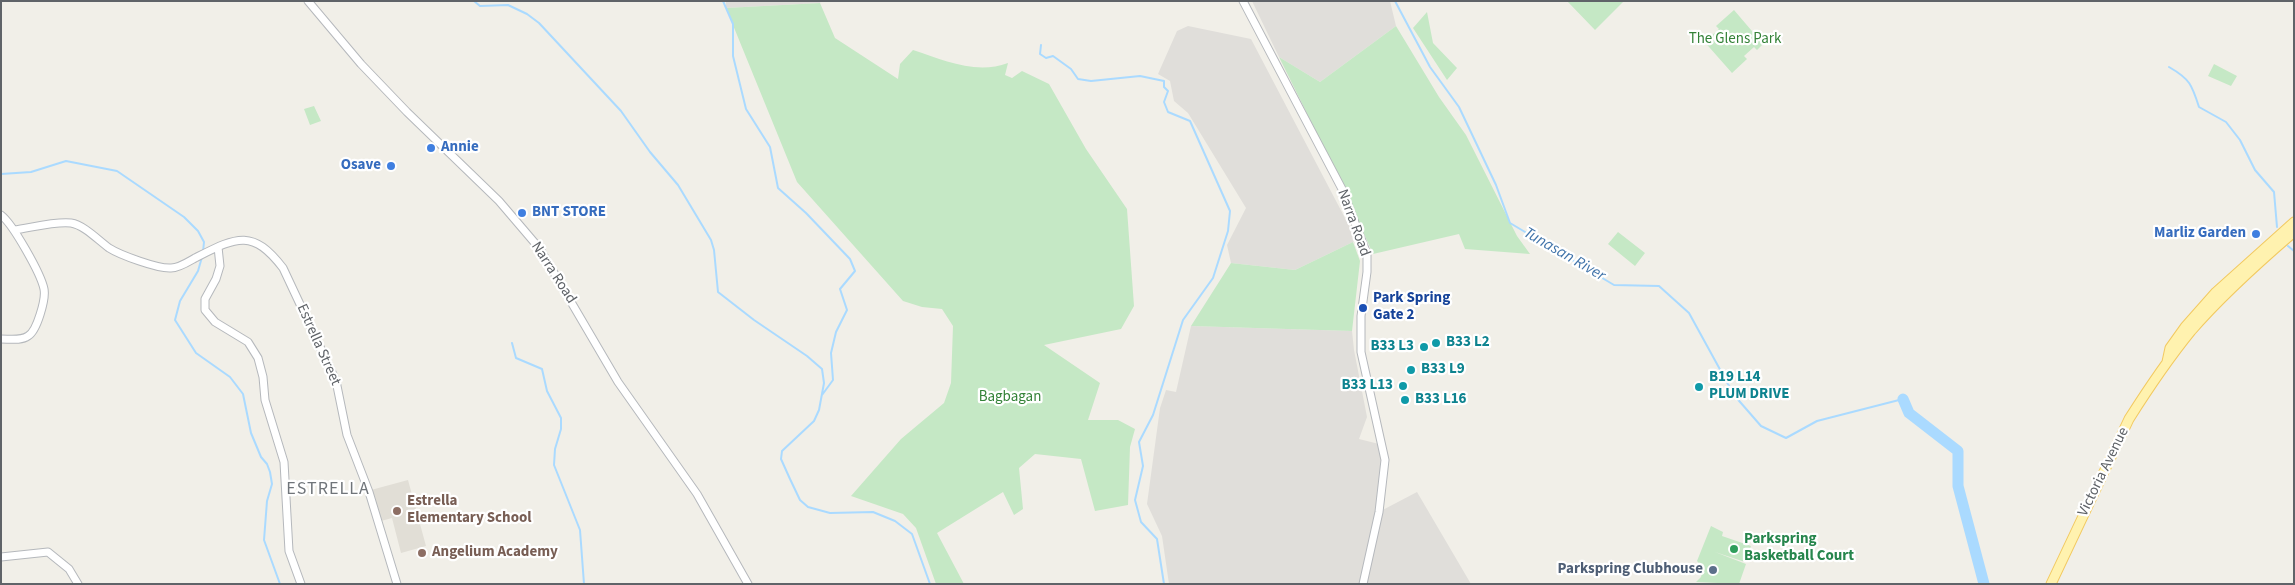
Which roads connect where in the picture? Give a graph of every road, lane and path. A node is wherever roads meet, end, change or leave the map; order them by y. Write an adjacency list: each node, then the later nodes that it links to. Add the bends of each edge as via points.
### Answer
1 (308, 1): 14 (street, Narra Road, via 361,64 499,201 540,249 618,382 697,494)
2 (1242, 1): 15 (street, Narra Road, via 1342,189 1367,254 1361,352 1385,460 1379,512)
3 (1, 215): 5 (street)
4 (2294, 222): 8 (main road, Victoria Avenue, via 2223,286)
5 (14, 230): 7 (street, via 70,223 112,249 171,268); 9 (street, via 42,283 44,297 36,324 28,336 16,340)
6 (2294, 232): 8 (main road, Victoria Avenue)
7 (218, 247): 12 (street, via 220,266 205,299 205,310 214,322 248,342 258,358 265,400 284,462 289,551); 13 (street, Estrella Street, via 251,240 272,254 283,268 336,381 347,435 369,492)
8 (2188, 329): 16 (main road, Victoria Avenue, via 2129,419)
9 (1, 339)
10 (1, 557): 11 (street, via 48,552 69,568)
11 (78, 584)
12 (302, 584)
13 (397, 584)
14 (748, 584)
15 (1363, 584)
16 (2050, 584)

